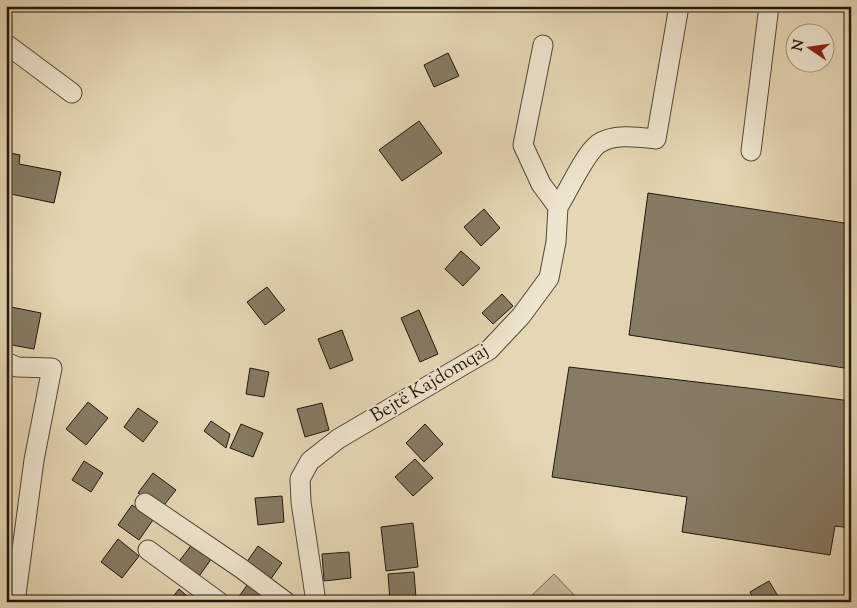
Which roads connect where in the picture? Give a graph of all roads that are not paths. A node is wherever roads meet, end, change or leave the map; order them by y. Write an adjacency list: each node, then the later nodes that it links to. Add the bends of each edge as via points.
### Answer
1 (679, 6): 7 (street, via 656,139 635,137 599,143 588,154)
2 (769, 6): 6 (street)
3 (6, 44): 5 (street)
4 (543, 45): 7 (street, via 523,146)
5 (72, 93)
6 (751, 151)
7 (558, 207): 14 (street, Bejtë Kajdomqaj, via 549,278 521,316 489,350 338,439 310,461 300,478 301,502)
8 (6, 362): 11 (street, via 16,367 52,368 34,460)
9 (145, 503): 13 (street)
10 (148, 550): 12 (street)
11 (15, 602)
12 (219, 602)
13 (286, 602)
14 (316, 602)

